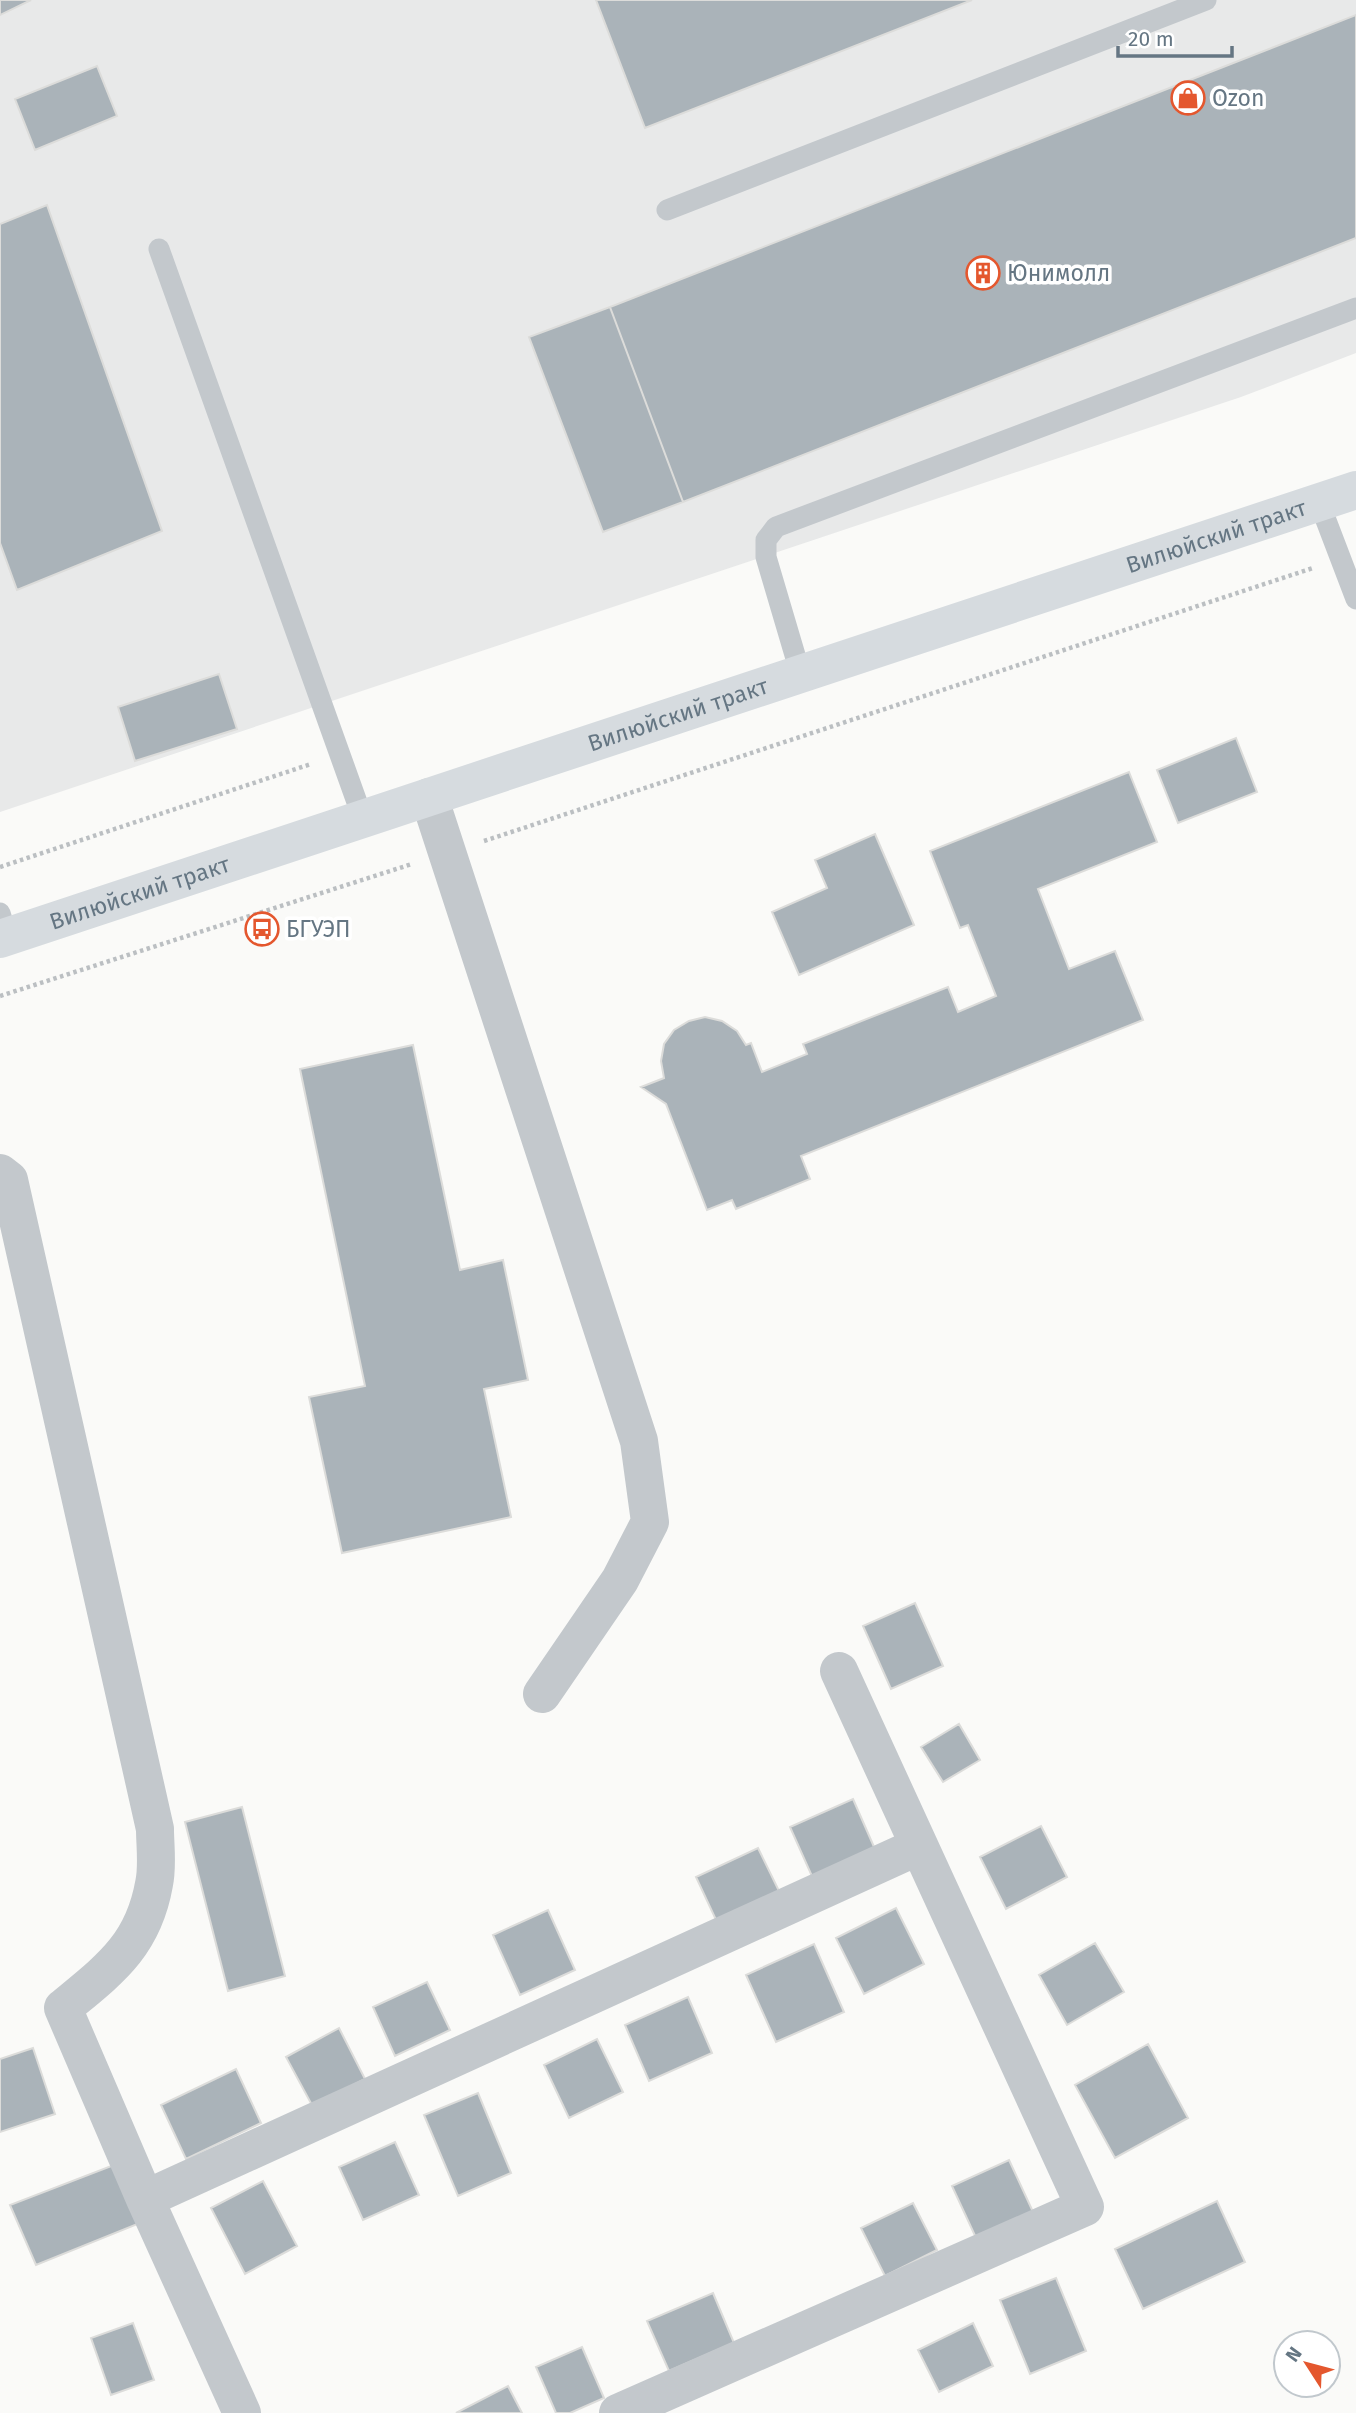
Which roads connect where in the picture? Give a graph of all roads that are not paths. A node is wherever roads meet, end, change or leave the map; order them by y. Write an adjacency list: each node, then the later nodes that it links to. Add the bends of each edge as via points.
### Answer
1 (1206, 0): 2 (lane)
2 (667, 210)
3 (159, 249): 10 (lane)
4 (1356, 308): 8 (lane, via 776,527 766,540 766,557)
5 (1356, 490): 6 (main road, Вилюйский тракт)
6 (1319, 502): 7 (lane); 8 (main road, Вилюйский тракт)
7 (1356, 599)
8 (800, 672): 9 (main road, Вилюйский тракт)
9 (429, 797): 10 (main road, Вилюйский тракт); 14 (street, via 639,1441 650,1522 620,1580)
10 (363, 819): 11 (main road, Вилюйский тракт)
11 (2, 929)
12 (0, 1172): 16 (street, via 9,1180 155,1829 155,1882 143,1926 116,1964 63,2008)
13 (839, 1671): 15 (street)
14 (542, 1694)
15 (919, 1846): 16 (street); 18 (street, via 1085,2207)
16 (145, 2199): 17 (street)
17 (242, 2413)
18 (618, 2413)

